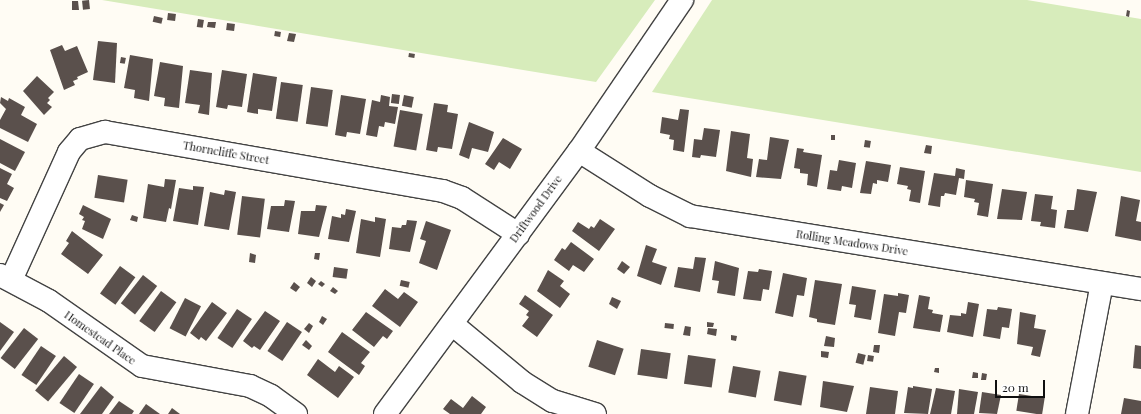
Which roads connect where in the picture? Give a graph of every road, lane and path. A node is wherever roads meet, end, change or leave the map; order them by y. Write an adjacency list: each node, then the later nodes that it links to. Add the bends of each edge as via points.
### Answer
1 (682, 0): 2 (street, Driftwood Drive)
2 (579, 151): 3 (street, Driftwood Drive); 5 (street, Rolling Meadows Drive, via 650,196 690,216)
3 (518, 234): 4 (street, Thorncliffe Street, via 462,198 443,191 106,132 80,139 69,152); 7 (street, Driftwood Drive)
4 (5, 277): 8 (street, Homestead Place, via 49,301 142,366 250,386 271,396)
5 (1102, 283): 6 (street, Rolling Meadows Drive); 11 (street)
6 (1141, 289)
7 (452, 324): 9 (street, Driftwood Drive); 10 (street, via 522,382 553,401)
8 (296, 414)
9 (385, 414)
10 (595, 414)
11 (1077, 414)

